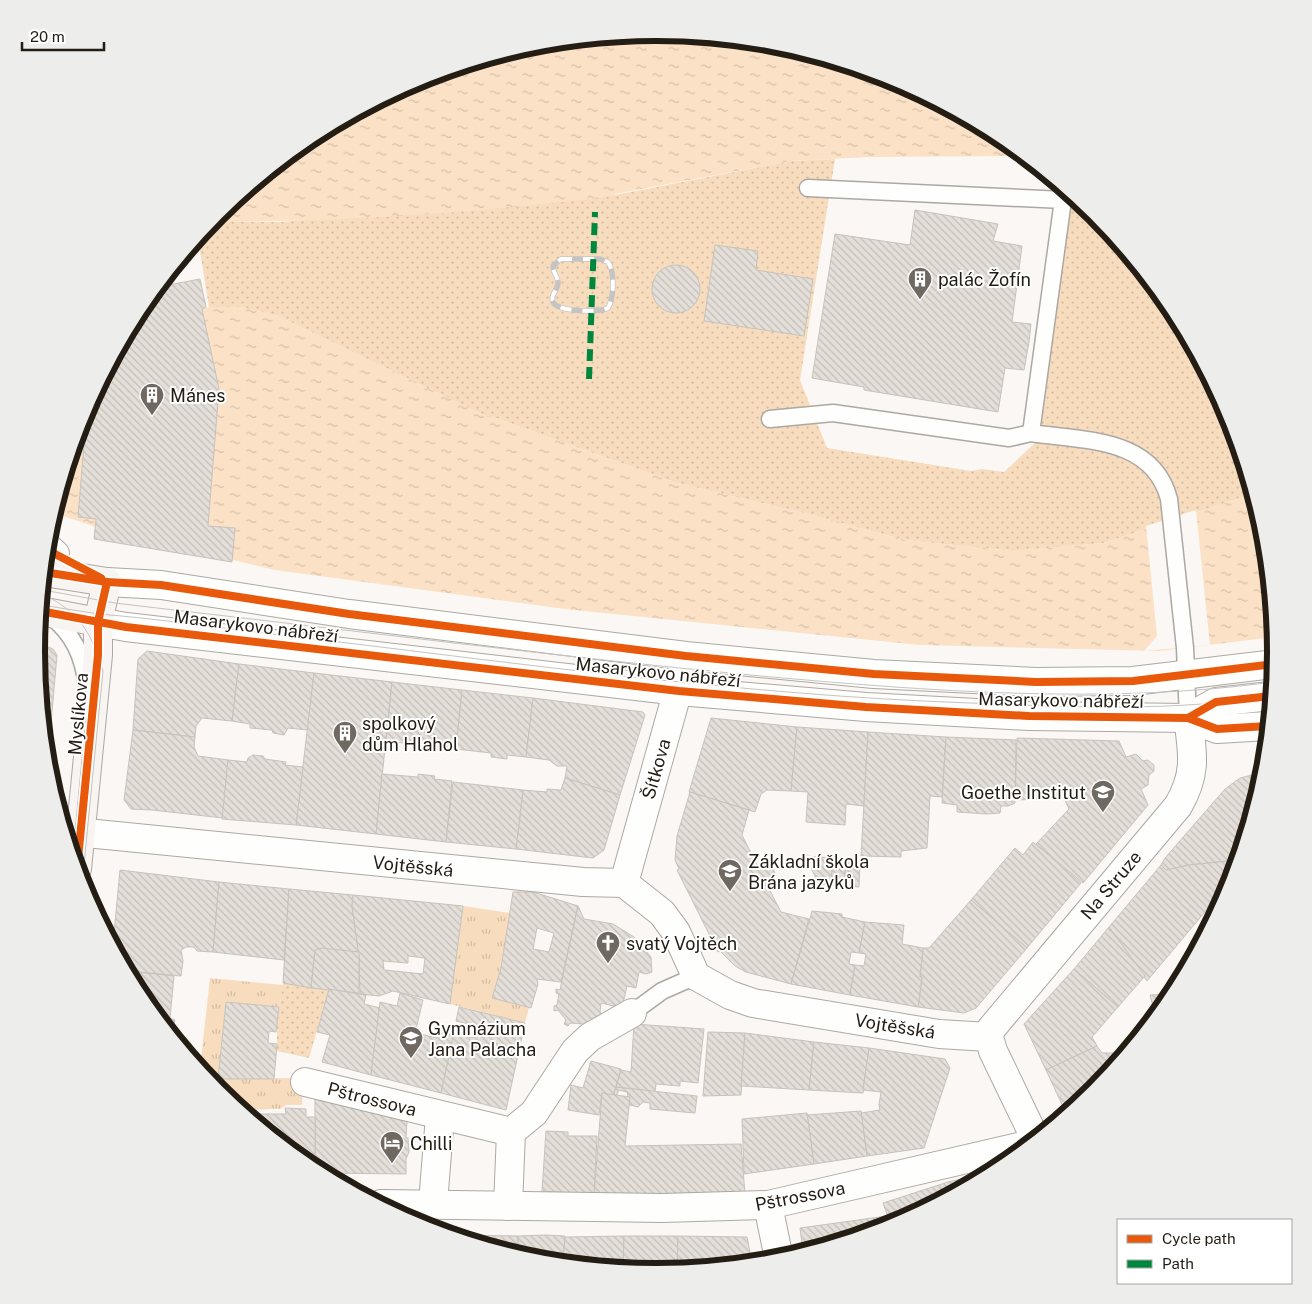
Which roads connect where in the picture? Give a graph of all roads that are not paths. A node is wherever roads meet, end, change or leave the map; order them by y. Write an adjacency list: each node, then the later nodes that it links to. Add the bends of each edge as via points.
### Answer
1 (808, 188): 3 (lane, via 1063,200)
2 (770, 420): 3 (lane, via 833,413 1009,438)
3 (1031, 433): 10 (lane, via 1130,450 1150,462 1158,472 1170,500)
4 (52, 558): 5 (street, Masarykovo nábřeží)
5 (107, 582): 8 (street, Myslíkova); 9 (street, Masarykovo nábřeží, via 161,585 349,614)
6 (47, 612): 8 (street, Masarykovo nábřeží)
7 (47, 615): 16 (lane, via 63,627 80,651)
8 (98, 622): 12 (street, Masarykovo nábřeží); 16 (street, Myslíkova)
9 (686, 656): 10 (street, Masarykovo nábřeží, via 874,674 986,680 1133,681); 12 (street, Šítkova)
10 (1186, 661): 11 (street, Masarykovo nábřeží); 14 (lane)
11 (1266, 664)
12 (679, 691): 14 (street, Masarykovo nábřeží, via 866,707 1029,716); 18 (street, Šítkova)
13 (1265, 697): 14 (street, via 1216,702)
14 (1188, 718): 15 (street, via 1218,729); 21 (street, Na Struze, via 1193,751 1192,774 1178,806 998,1020)
15 (1262, 726)
16 (92, 728): 17 (street, Myslíkova)
17 (74, 832): 18 (street, Vojtěšská, via 583,882)
18 (624, 883): 19 (street, via 662,913 676,932)
19 (696, 976): 20 (lane, via 662,992); 21 (street, Vojtěšská, via 730,995 753,1003 939,1034)
20 (632, 1013): 24 (street, via 590,1037 575,1051 534,1113)
21 (989, 1037): 25 (street)
22 (305, 1082): 23 (street, Pštrossova)
23 (440, 1116): 24 (street, Pštrossova); 27 (street, Pštrossova)
24 (511, 1132): 30 (street)
25 (1033, 1133)
26 (1011, 1149): 29 (street, Pštrossova)
27 (433, 1203): 28 (street, Pštrossova); 30 (street, Pštrossova)
28 (394, 1204)
29 (768, 1205): 30 (street, Pštrossova, via 662,1208); 31 (street)
30 (508, 1206)
31 (777, 1250)

